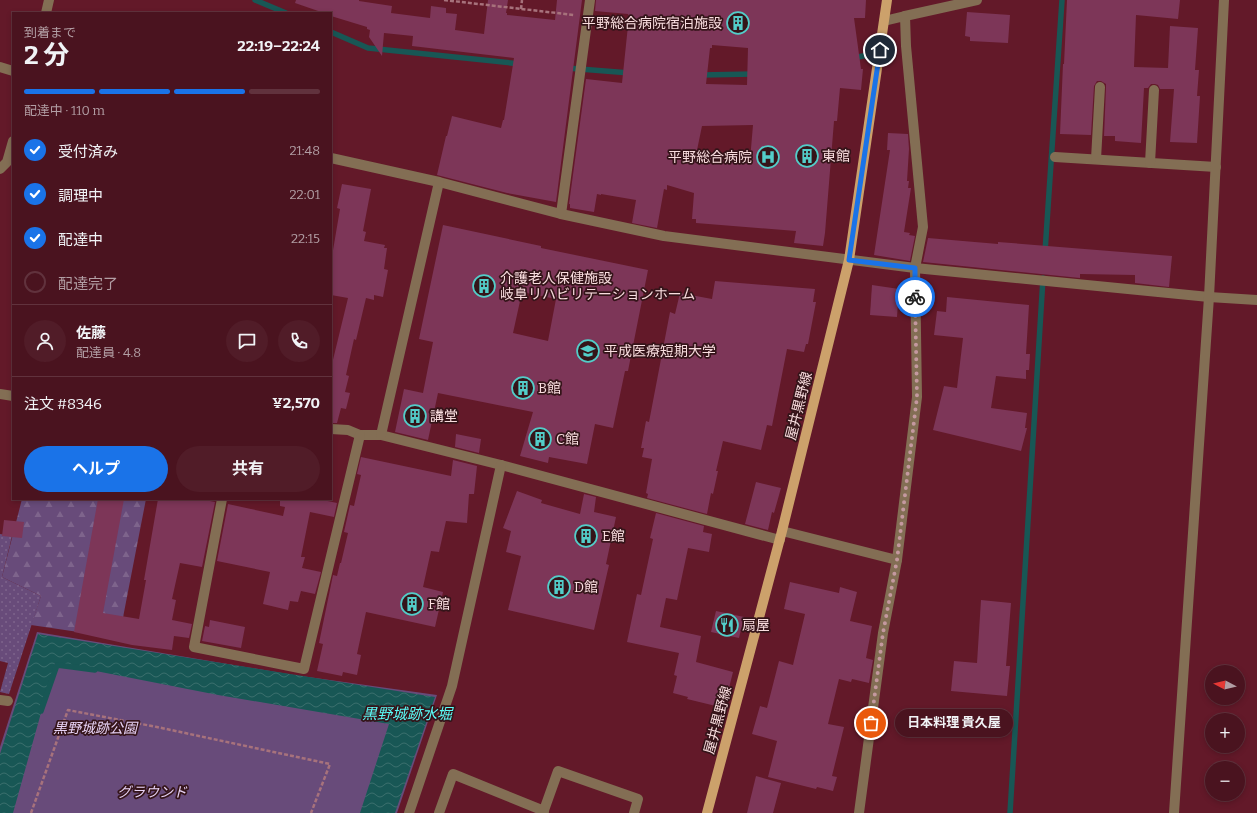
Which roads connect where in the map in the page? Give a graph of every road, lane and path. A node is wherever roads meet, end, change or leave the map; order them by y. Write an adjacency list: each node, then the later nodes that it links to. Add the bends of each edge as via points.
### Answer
1 (49, 0): 9 (street)
2 (444, 0): 8 (path)
3 (522, 0): 8 (path)
4 (590, 0): 10 (street)
5 (887, 0): 12 (main road, 屋井黒野線)
6 (978, 0): 11 (street)
7 (1224, 0): 22 (street)
8 (521, 8): 10 (path)
9 (46, 12)
10 (588, 16): 25 (street)
11 (905, 16): 12 (street); 27 (street, via 923,227)
12 (884, 21): 26 (main road, 屋井黒野線)
13 (0, 67): 14 (street)
14 (12, 71)
15 (1100, 88): 20 (street)
16 (1154, 90): 21 (street)
17 (12, 144): 23 (street, via 7,162)
18 (1055, 156): 20 (street)
19 (332, 158): 24 (street)
20 (1096, 159): 21 (street)
21 (1150, 163): 22 (street)
22 (1216, 167): 28 (street)
23 (0, 169)
24 (439, 182): 25 (street); 34 (street)
25 (561, 214): 26 (street, via 664,236)
26 (849, 260): 27 (street); 37 (main road, 屋井黒野線)
27 (915, 268): 28 (street); 38 (street, via 917,397)
28 (1209, 298): 29 (street); 47 (street)
29 (1257, 300)
30 (0, 394): 31 (street)
31 (12, 396)
32 (332, 429): 33 (street, via 348,430)
33 (360, 435): 34 (street); 36 (street, via 304,669 194,647)
34 (380, 436): 35 (street)
35 (501, 465): 37 (street); 42 (street, via 452,686)
36 (222, 500)
37 (781, 535): 38 (street); 45 (main road, 屋井黒野線)
38 (897, 560): 46 (street, via 883,633)
39 (543, 812): 43 (street, via 452,774); 44 (street, via 558,771 638,799)
40 (31, 813): 41 (path, via 68,710 330,764)
41 (311, 813)
42 (409, 813)
43 (439, 813)
44 (634, 813)
45 (707, 813)
46 (859, 813)
47 (1174, 813)

